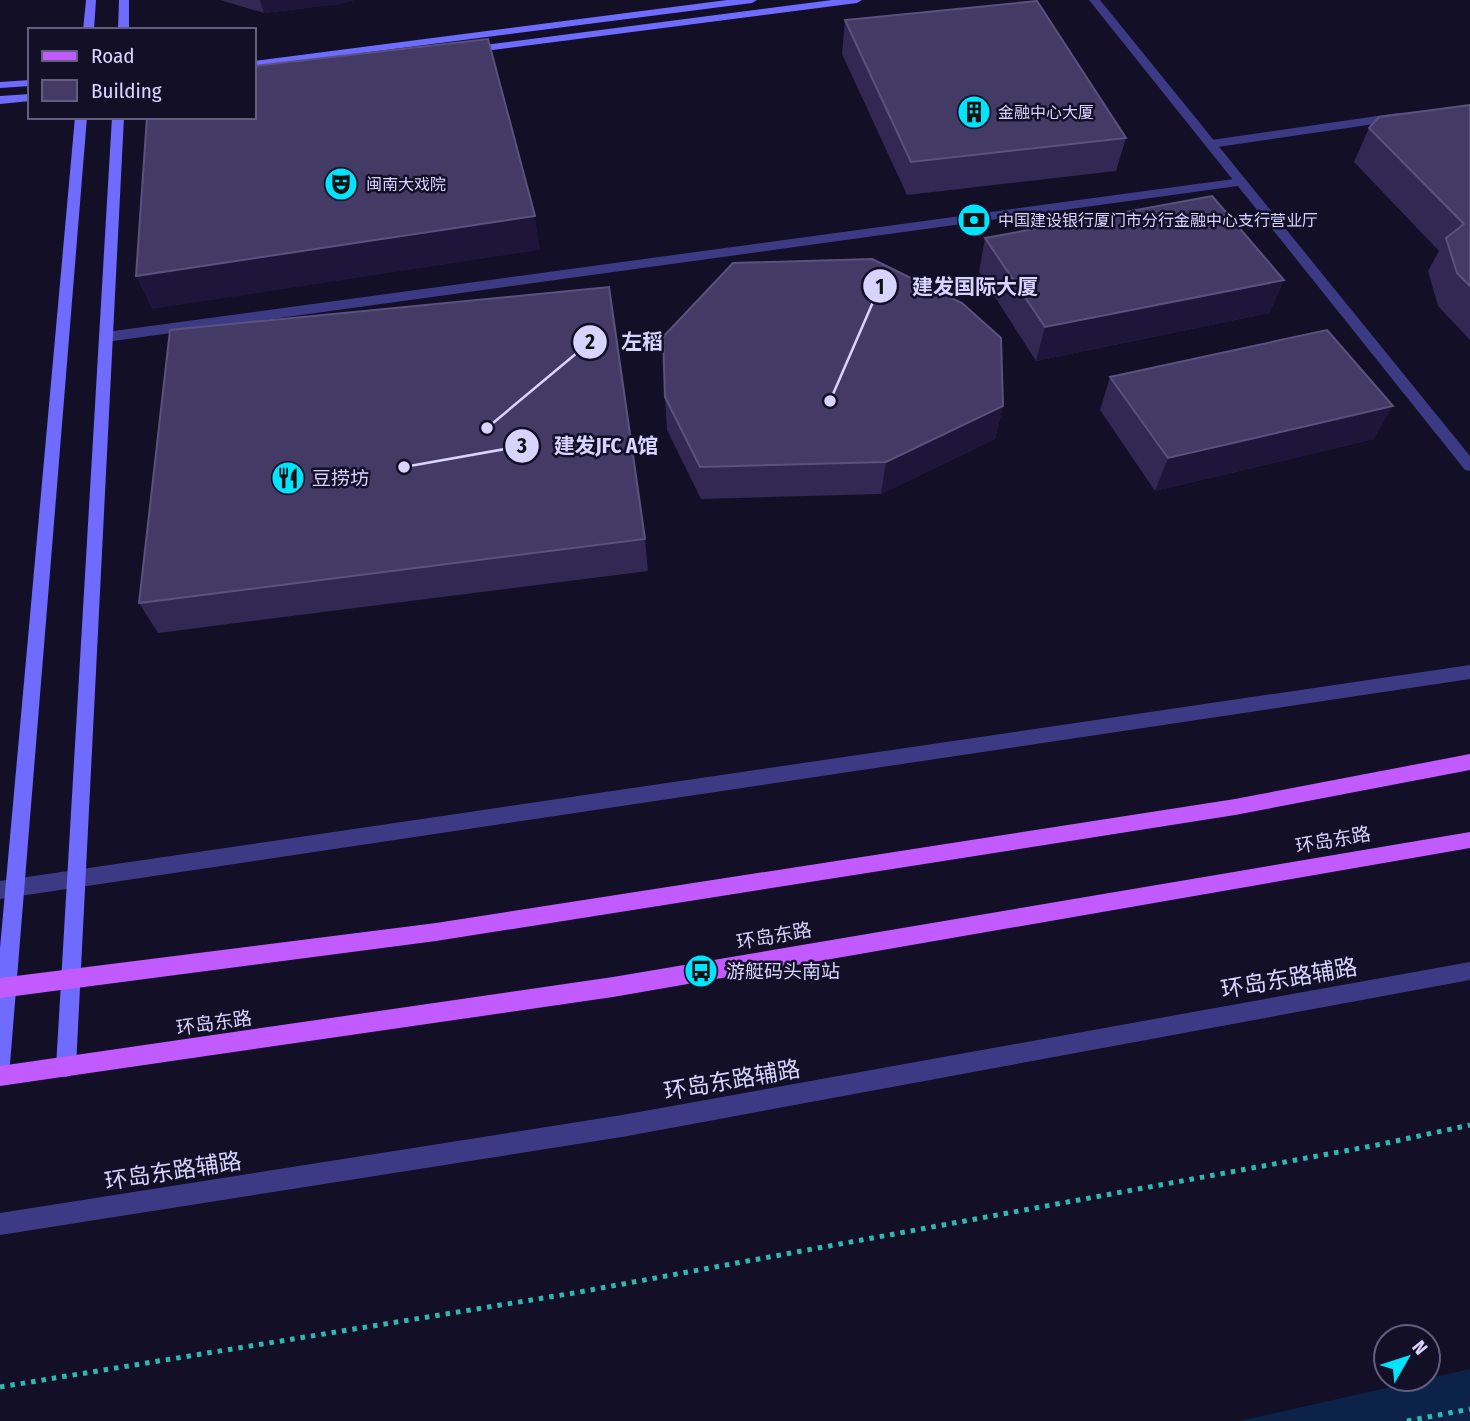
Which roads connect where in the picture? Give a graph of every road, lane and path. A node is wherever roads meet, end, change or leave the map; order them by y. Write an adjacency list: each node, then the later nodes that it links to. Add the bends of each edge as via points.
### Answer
1 (91, 0): 6 (main road)
2 (124, 0): 7 (main road)
3 (752, 0): 9 (main road)
4 (857, 0): 8 (main road)
5 (1094, 0): 17 (street)
6 (88, 28)
7 (123, 28)
8 (459, 52)
9 (256, 64)
10 (28, 83): 11 (main road)
11 (0, 85)
12 (28, 97): 13 (main road)
13 (0, 100)
14 (1415, 114): 17 (street)
15 (81, 119): 25 (main road)
16 (118, 119): 19 (main road)
17 (1211, 144): 18 (street)
18 (1241, 182): 19 (street); 20 (street)
19 (106, 337): 24 (main road)
20 (1470, 466)
21 (1470, 672): 24 (street)
22 (1470, 762): 27 (main road, via 1236,807 450,930)
23 (1470, 840): 30 (main road, 环岛东路, via 613,987)
24 (76, 880): 25 (street); 27 (main road)
25 (7, 889): 28 (main road)
26 (1470, 971): 33 (street, 环岛东路辅路, via 622,1126)
27 (70, 980): 28 (main road); 30 (main road)
28 (3, 988): 29 (main road)
29 (0, 1064)
30 (66, 1068): 31 (main road, 环岛东路)
31 (0, 1076)
32 (1470, 1125): 34 (path, via 573,1293)
33 (0, 1224)
34 (0, 1387)
35 (1470, 1409): 36 (path)
36 (1407, 1421)

